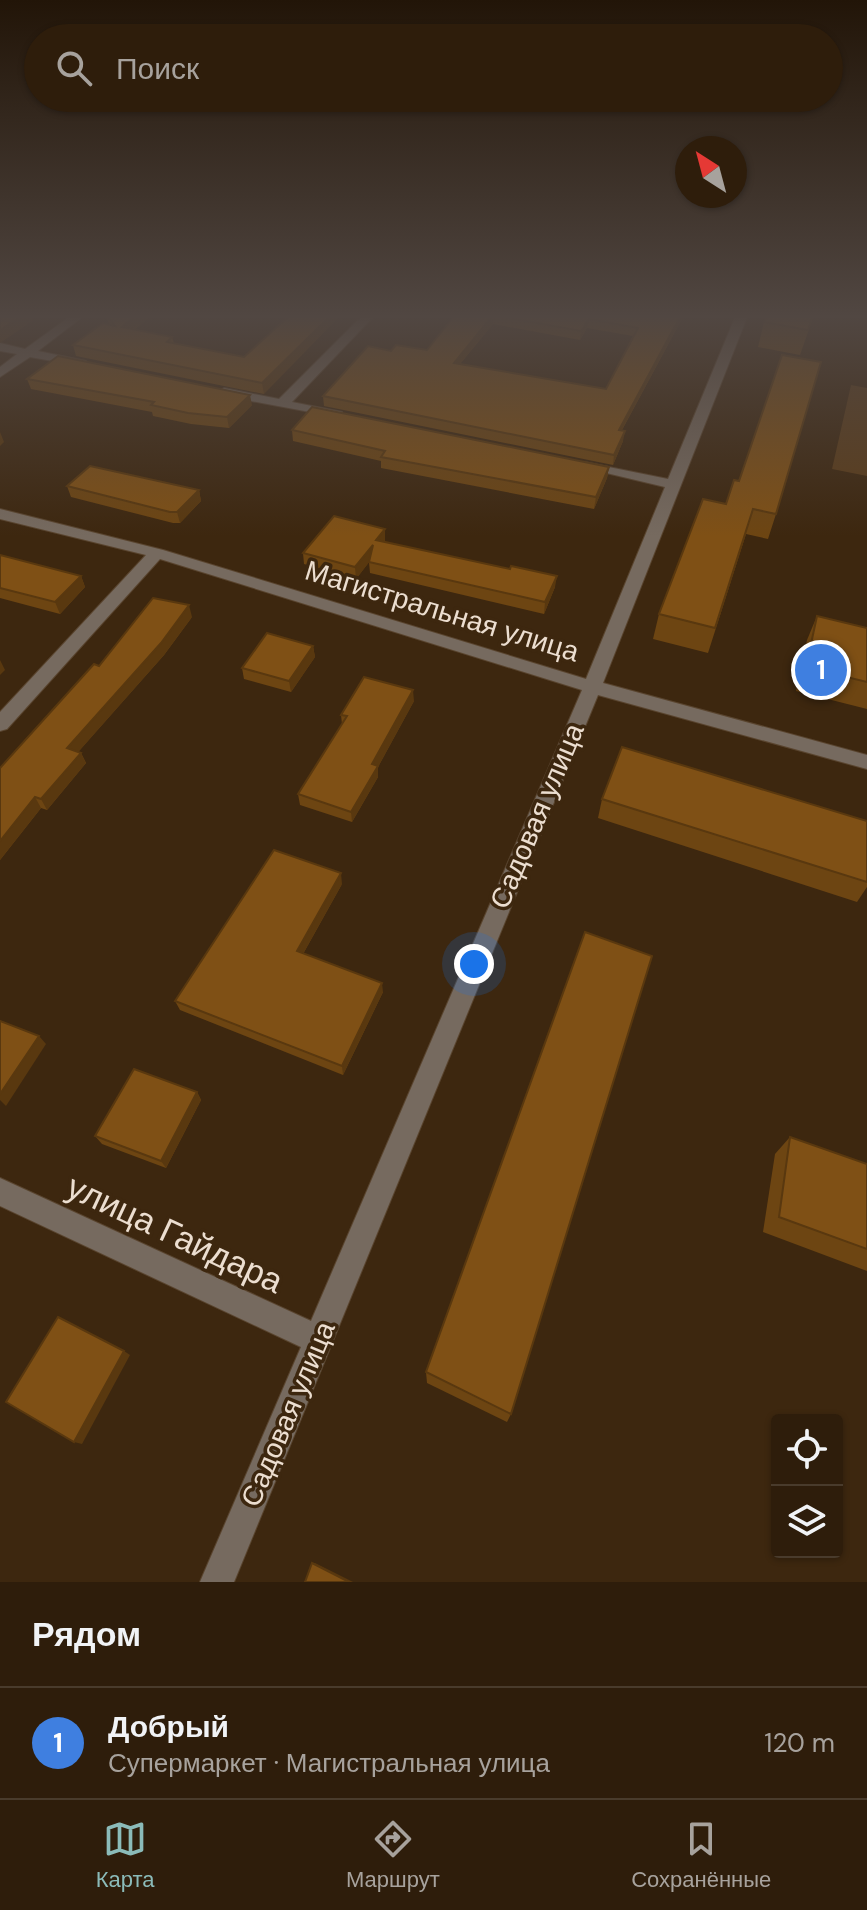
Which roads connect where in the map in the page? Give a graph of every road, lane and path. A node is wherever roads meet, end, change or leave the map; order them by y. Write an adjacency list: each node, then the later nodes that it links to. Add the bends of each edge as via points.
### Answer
1 (207, 389): 4 (street)
2 (297, 389): 4 (street)
3 (713, 389): 7 (street, Садовая улица)
4 (282, 404): 5 (street)
5 (359, 420)
6 (575, 464): 7 (street)
7 (675, 485): 10 (street, Садовая улица)
8 (0, 514): 9 (street, Магистральная улица)
9 (157, 553): 10 (street, Магистральная улица); 11 (street)
10 (592, 687): 12 (street, Магистральная улица); 14 (street, Садовая улица)
11 (0, 724)
12 (867, 762)
13 (0, 1192): 14 (street, улица Гайдара)
14 (319, 1340): 15 (street, Садовая улица)
15 (217, 1582)

